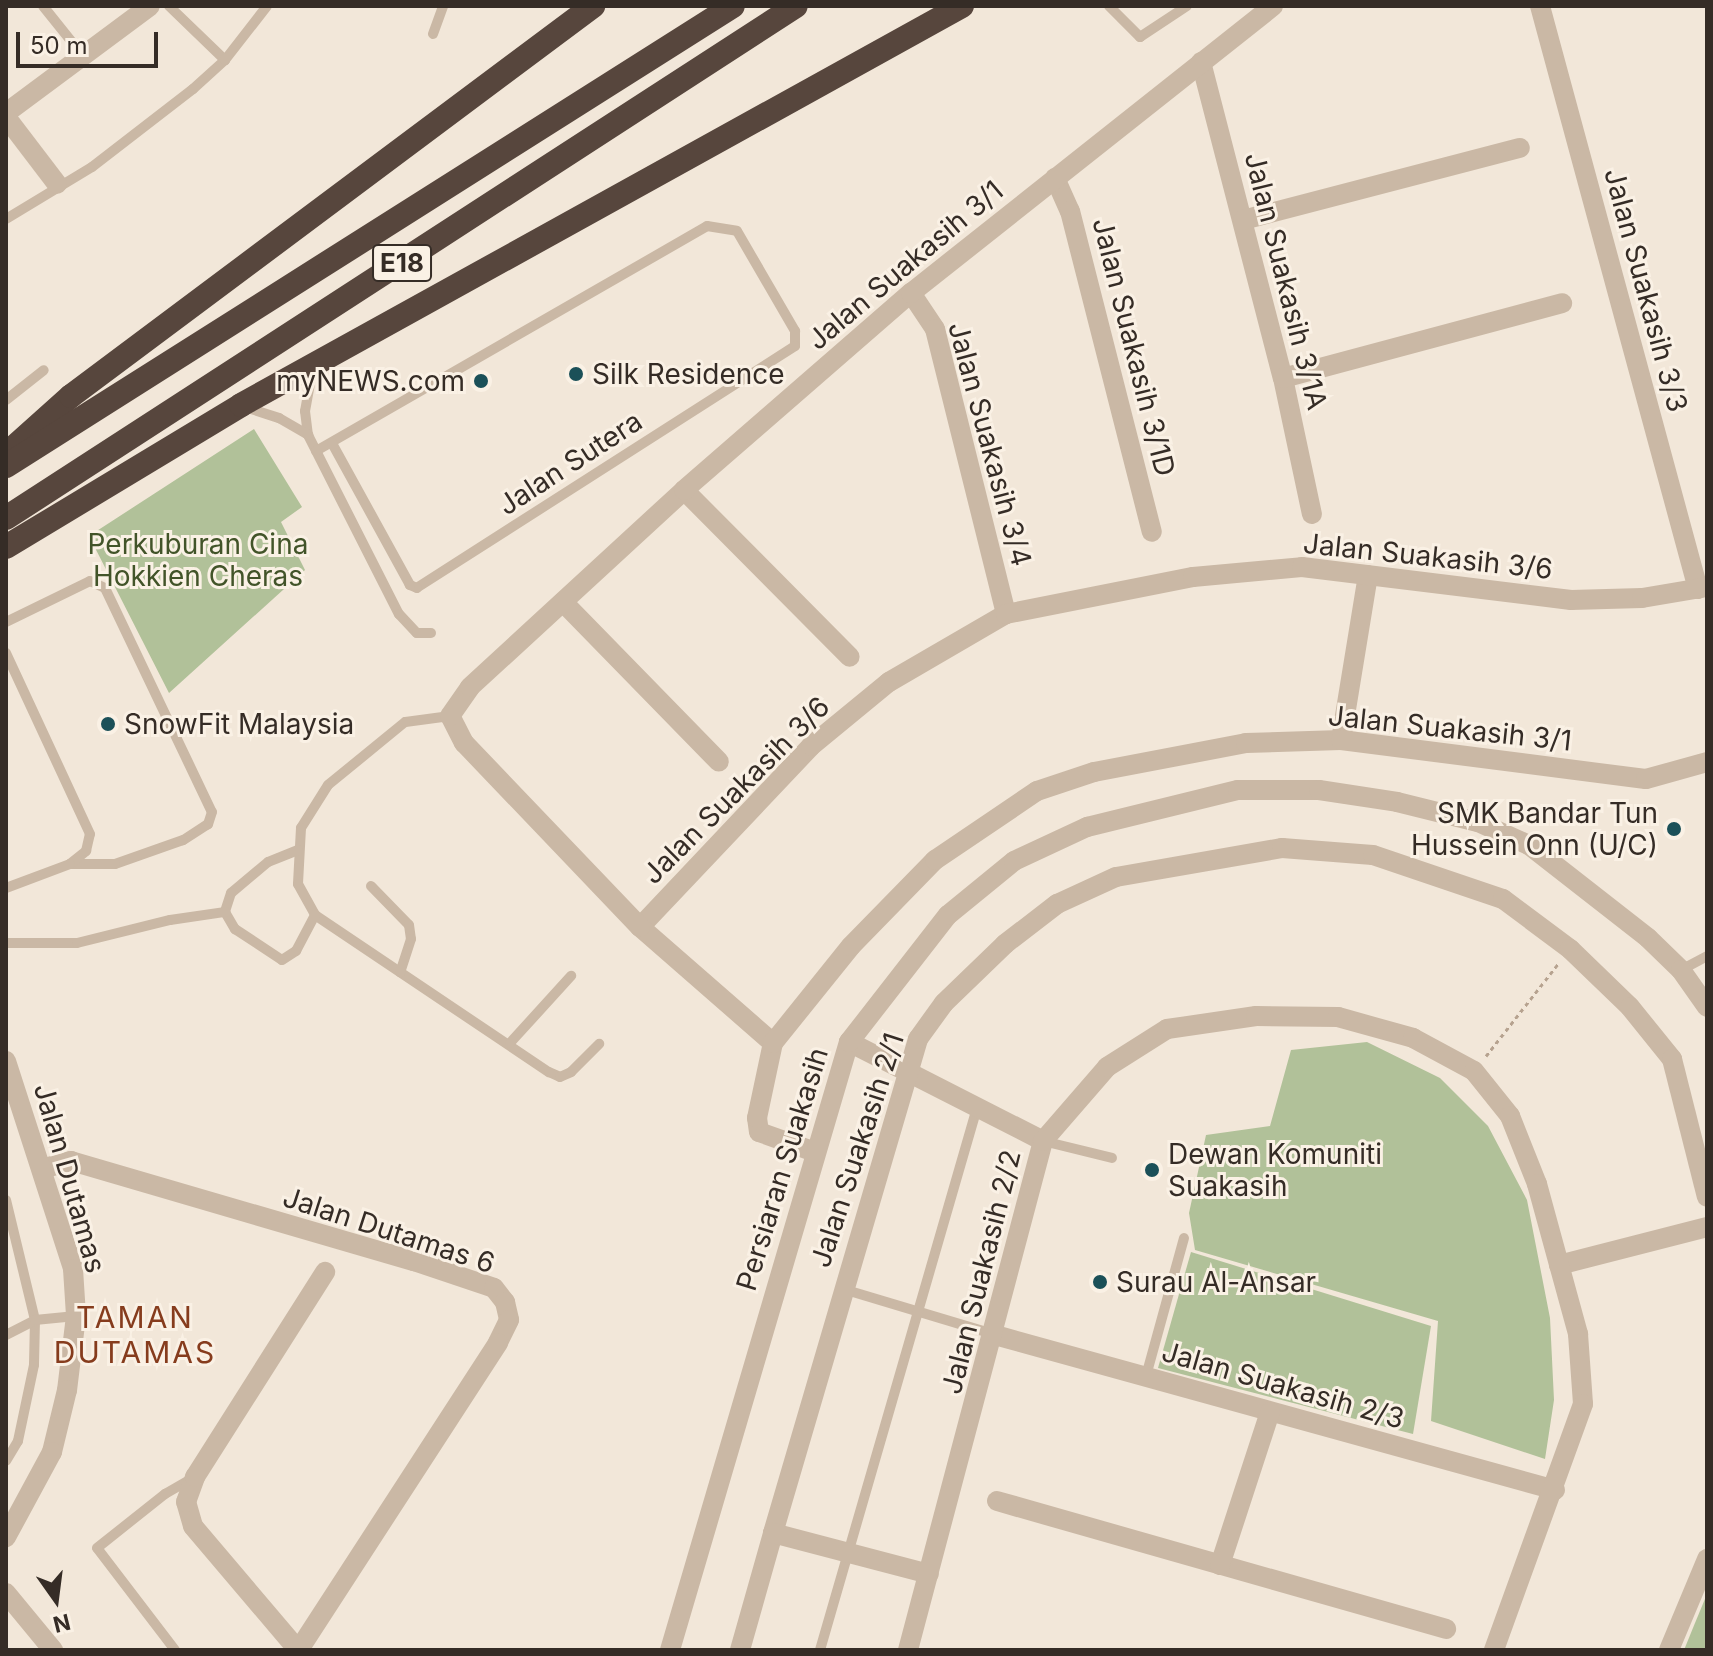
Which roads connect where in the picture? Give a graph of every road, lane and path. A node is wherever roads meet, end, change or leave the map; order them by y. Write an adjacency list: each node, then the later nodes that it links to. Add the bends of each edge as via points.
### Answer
1 (43, 6): 16 (lane)
2 (150, 6): 16 (street)
3 (169, 6): 17 (lane)
4 (267, 6): 17 (lane)
5 (443, 6): 15 (lane)
6 (593, 6): 36 (highway, via 83,386)
7 (733, 6): 37 (highway, E18)
8 (796, 6): 40 (highway, E18)
9 (938, 6): 19 (highway)
10 (962, 6): 19 (highway)
11 (1109, 6): 12 (lane, via 1140,37)
12 (1187, 6)
13 (1273, 6): 18 (street, Jalan Suakasih 3/1)
14 (1540, 6): 44 (street, Jalan Suakasih 3/3)
15 (433, 34)
16 (83, 56): 20 (street)
17 (225, 60): 23 (lane, via 92,167)
18 (1201, 62): 22 (street, Jalan Suakasih 3/1); 25 (street, Jalan Suakasih 3/1A)
19 (856, 63): 28 (highway)
20 (6, 115): 23 (street)
21 (1520, 148): 25 (street)
22 (1055, 178): 26 (street, Jalan Suakasih 3/1); 41 (street, Jalan Suakasih 3/1D, via 1070,211)
23 (57, 184): 24 (lane)
24 (6, 219)
25 (1243, 220): 30 (street, Jalan Suakasih 3/1A)
26 (911, 293): 38 (street, Jalan Suakasih 3/1); 46 (street, Jalan Suakasih 3/4, via 935,329)
27 (1562, 303): 30 (street)
28 (313, 365): 32 (highway); 33 (lane, via 305,411)
29 (44, 370): 31 (lane)
30 (1283, 378): 39 (street, Jalan Suakasih 3/1A)
31 (6, 400)
32 (241, 405): 33 (lane); 42 (highway)
33 (308, 435): 35 (lane)
34 (332, 443): 34 (lane, Jalan Sutera, via 707,226 737,231 795,331 795,346 417,588); 35 (lane, Jalan Sutera)
35 (316, 451): 48 (lane, via 399,614 417,633)
36 (6, 454)
37 (6, 466)
38 (684, 490): 45 (street, Jalan Suakasih 3/1); 50 (street)
39 (1312, 514)
40 (6, 518)
41 (1152, 532)
42 (6, 547)
43 (1368, 575): 44 (street, Jalan Suakasih 3/6, via 1571,600 1642,598); 46 (street, Jalan Suakasih 3/6, via 1302,567 1193,577); 52 (street)
44 (1703, 588)
45 (563, 602): 51 (street, Jalan Suakasih 3/1, via 470,687); 53 (street)
46 (1006, 614): 61 (street, Jalan Suakasih 3/6, via 889,682 811,746)
47 (6, 622): 56 (lane, via 99,581 212,812 208,824 183,840 115,864)
48 (431, 633)
49 (6, 653): 56 (lane, via 90,834 86,851)
50 (850, 657)
51 (450, 716): 55 (lane, via 405,722 328,785 301,828); 61 (street, via 464,743)
52 (1341, 740): 54 (street, Jalan Suakasih 3/1, via 1646,779); 71 (street, Jalan Suakasih 3/1, via 1246,743 1094,772 1037,791 935,860 851,946)
53 (719, 762)
54 (1707, 762)
55 (298, 850): 59 (lane, via 268,862 231,893); 60 (lane, via 298,884)
56 (70, 864): 58 (lane)
57 (371, 886): 66 (lane, via 409,925 411,939)
58 (6, 888)
59 (225, 912): 60 (lane, via 235,929 282,960 296,951); 62 (lane, via 77,943)
60 (315, 915): 66 (lane)
61 (640, 927): 71 (street)
62 (6, 943)
63 (1570, 949): 74 (street, Jalan Suakasih 2/1, via 1503,899 1373,855 1282,848 1191,861 1116,877 1057,904 944,1003 918,1039); 75 (path); 81 (street, Jalan Suakasih 2/1, via 1630,1007 1672,1059)
64 (1707, 956): 65 (lane)
65 (1681, 970): 68 (street, Persiaran Suakasih); 69 (street, Persiaran Suakasih, via 1584,882 1529,845 1478,822 1319,790 1238,790 1087,827 1014,861 948,915)
66 (400, 972): 70 (lane)
67 (571, 976): 70 (lane)
68 (1707, 1007)
69 (849, 1042): 74 (street); 78 (street, Persiaran Suakasih)
70 (510, 1043): 72 (lane, via 560,1077)
71 (773, 1043): 78 (street, Jalan Suakasih 3/1, via 757,1118 759,1132)
72 (599, 1044)
73 (6, 1061): 80 (street, Jalan Dutamas)
74 (906, 1068): 76 (street); 88 (street, Jalan Suakasih 2/1)
75 (1474, 1071): 77 (street, Jalan Suakasih 2/2, via 1413,1038 1338,1017 1256,1016 1167,1029 1107,1067); 86 (street, Jalan Suakasih 2/2, via 1510,1116 1537,1184)
76 (977, 1108): 77 (street); 89 (lane)
77 (1043, 1141): 79 (lane); 93 (street, Jalan Suakasih 2/2)
78 (815, 1152): 113 (street, Persiaran Suakasih)
79 (1112, 1158)
80 (45, 1168): 90 (street, Jalan Dutamas, via 73,1269); 112 (street, Jalan Dutamas 6, via 71,1161 414,1261 494,1288 505,1302 509,1320 498,1343)
81 (1707, 1197)
82 (6, 1200): 84 (lane)
83 (1707, 1227): 86 (street)
84 (10, 1228): 91 (lane)
85 (1184, 1238): 94 (lane)
86 (1559, 1265): 100 (street, Jalan Suakasih 2/2, via 1578,1334 1583,1404)
87 (325, 1272): 99 (street)
88 (842, 1289): 89 (lane); 102 (street, Jalan Suakasih 2/1)
89 (919, 1311): 93 (lane); 104 (lane)
90 (76, 1316): 91 (lane); 103 (street, Jalan Dutamas, via 52,1452)
91 (35, 1320): 92 (lane); 96 (lane, via 34,1365)
92 (6, 1335)
93 (995, 1335): 94 (street, Jalan Suakasih 2/3); 107 (street, Jalan Suakasih 2/2)
94 (1146, 1376): 95 (street, Jalan Suakasih 2/3)
95 (1270, 1412): 100 (street, Jalan Suakasih 2/3); 106 (street)
96 (18, 1441): 97 (lane); 98 (lane)
97 (6, 1447)
98 (6, 1461)
99 (195, 1477): 111 (lane, via 97,1548); 112 (street, via 186,1502 193,1526)
100 (1555, 1490): 117 (street, Jalan Suakasih 2/2)
101 (997, 1501): 106 (street)
102 (773, 1533): 104 (street); 114 (street, Jalan Suakasih 2/1)
103 (6, 1537)
104 (849, 1553): 107 (street); 115 (lane)
105 (1707, 1559): 118 (street)
106 (1220, 1565): 109 (street)
107 (929, 1574): 116 (street, Jalan Suakasih 2/2)
108 (6, 1593): 110 (street)
109 (1446, 1629)
110 (53, 1650)
111 (175, 1650)
112 (299, 1650)
113 (670, 1650)
114 (740, 1650)
115 (820, 1650)
116 (908, 1650)
117 (1494, 1650)
118 (1669, 1650)

